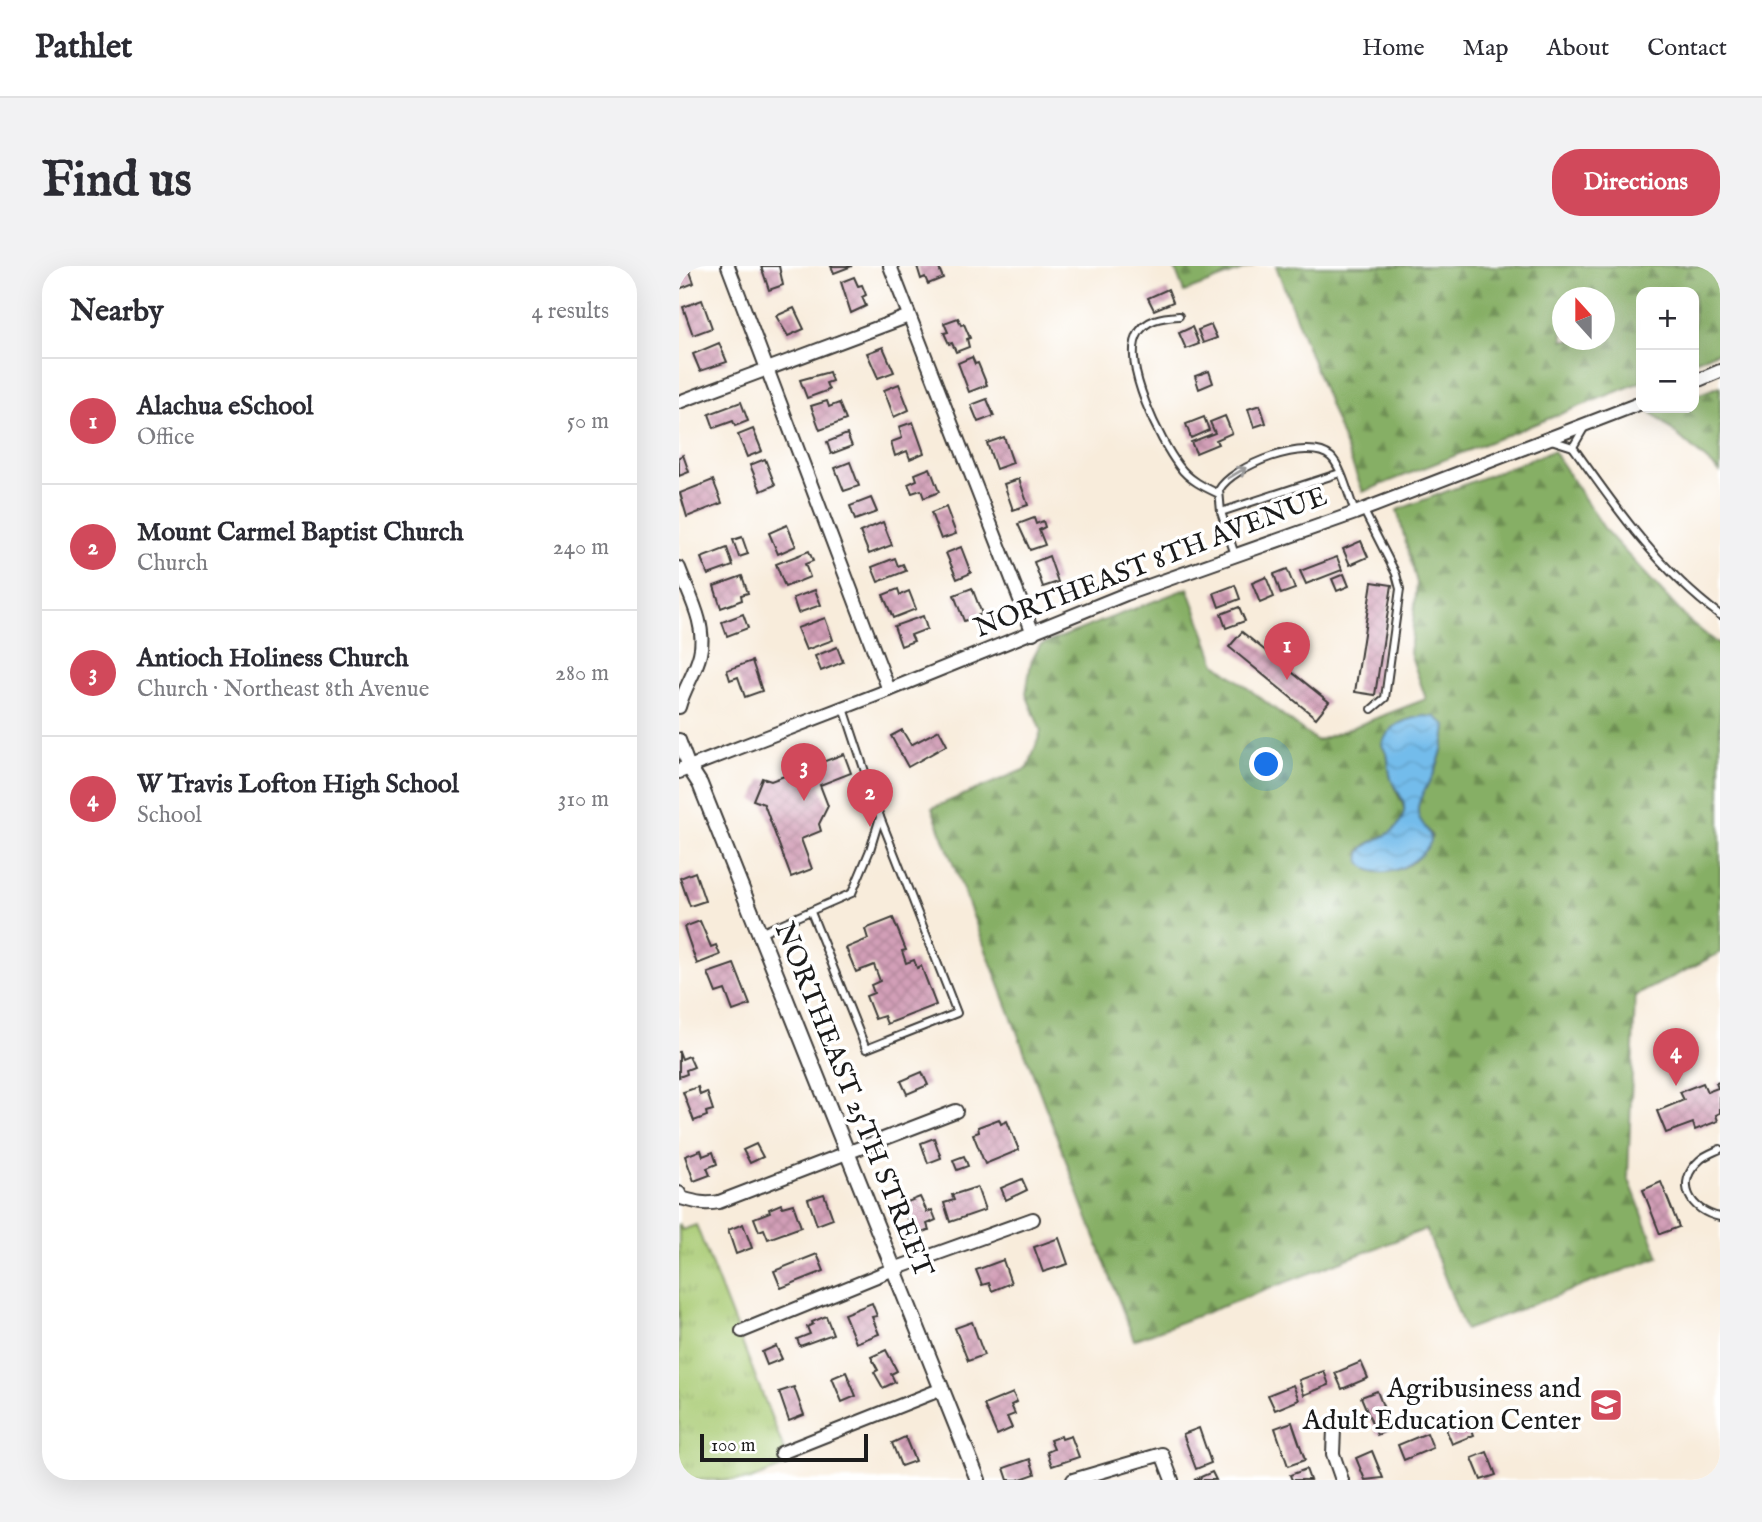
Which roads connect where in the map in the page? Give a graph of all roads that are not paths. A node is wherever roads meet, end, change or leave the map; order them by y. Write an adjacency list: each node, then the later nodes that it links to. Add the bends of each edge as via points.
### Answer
1 (728, 266): 5 (street)
2 (890, 266): 3 (street)
3 (909, 316): 5 (street); 20 (street)
4 (1179, 316): 14 (lane, via 1161,317 1136,336 1133,357 1139,384 1154,426 1180,468 1199,485)
5 (768, 369): 8 (street); 21 (street)
6 (1720, 371): 7 (street)
7 (1699, 380)
8 (679, 402)
9 (1636, 405): 10 (street, NORTHEAST 8TH AVENUE)
10 (1587, 425): 11 (street, NORTHEAST 8TH AVENUE); 12 (lane)
11 (1549, 439): 12 (lane); 15 (street, NORTHEAST 8TH AVENUE)
12 (1573, 447): 19 (lane, via 1673,576)
13 (1340, 473): 14 (lane, one-way to 13, via 1223,483 1239,470 1284,454 1319,451 1334,459); 15 (lane); 16 (lane)
14 (1219, 494): 16 (lane)
15 (1359, 511): 17 (street, NORTHEAST 8TH AVENUE); 24 (lane, via 1400,589 1385,698)
16 (1221, 512): 17 (lane)
17 (1235, 555): 20 (street, NORTHEAST 8TH AVENUE)
18 (679, 568): 22 (street, via 702,641)
19 (1720, 615)
20 (1033, 633): 21 (street, NORTHEAST 8TH AVENUE)
21 (890, 690): 23 (street, NORTHEAST 8TH AVENUE)
22 (679, 706)
23 (844, 708): 26 (street, NORTHEAST 8TH AVENUE); 27 (lane)
24 (1372, 709)
25 (679, 740): 26 (street, NORTHEAST 25TH STREET)
26 (684, 769): 29 (street, NORTHEAST 25TH STREET, via 700,783)
27 (880, 817): 28 (lane, via 852,893); 28 (lane, via 957,1013 866,1049)
28 (811, 912): 29 (lane)
29 (760, 933): 32 (street, NORTHEAST 25TH STREET)
30 (955, 1111): 32 (street)
31 (1720, 1149): 34 (lane, via 1701,1159 1690,1172 1687,1186 1692,1203 1708,1215)
32 (847, 1151): 33 (street, via 719,1202 697,1203); 36 (street, NORTHEAST 25TH STREET)
33 (679, 1193)
34 (1720, 1217)
35 (1033, 1219): 36 (street)
36 (894, 1269): 37 (street); 38 (street, NORTHEAST 25TH STREET)
37 (742, 1331)
38 (941, 1389): 40 (street); 41 (street, NORTHEAST 25TH STREET)
39 (1335, 1429): 44 (street, via 1333,1454)
40 (781, 1453)
41 (978, 1480)
42 (1073, 1480): 43 (street, via 1161,1454)
43 (1172, 1480)
44 (1342, 1480)

